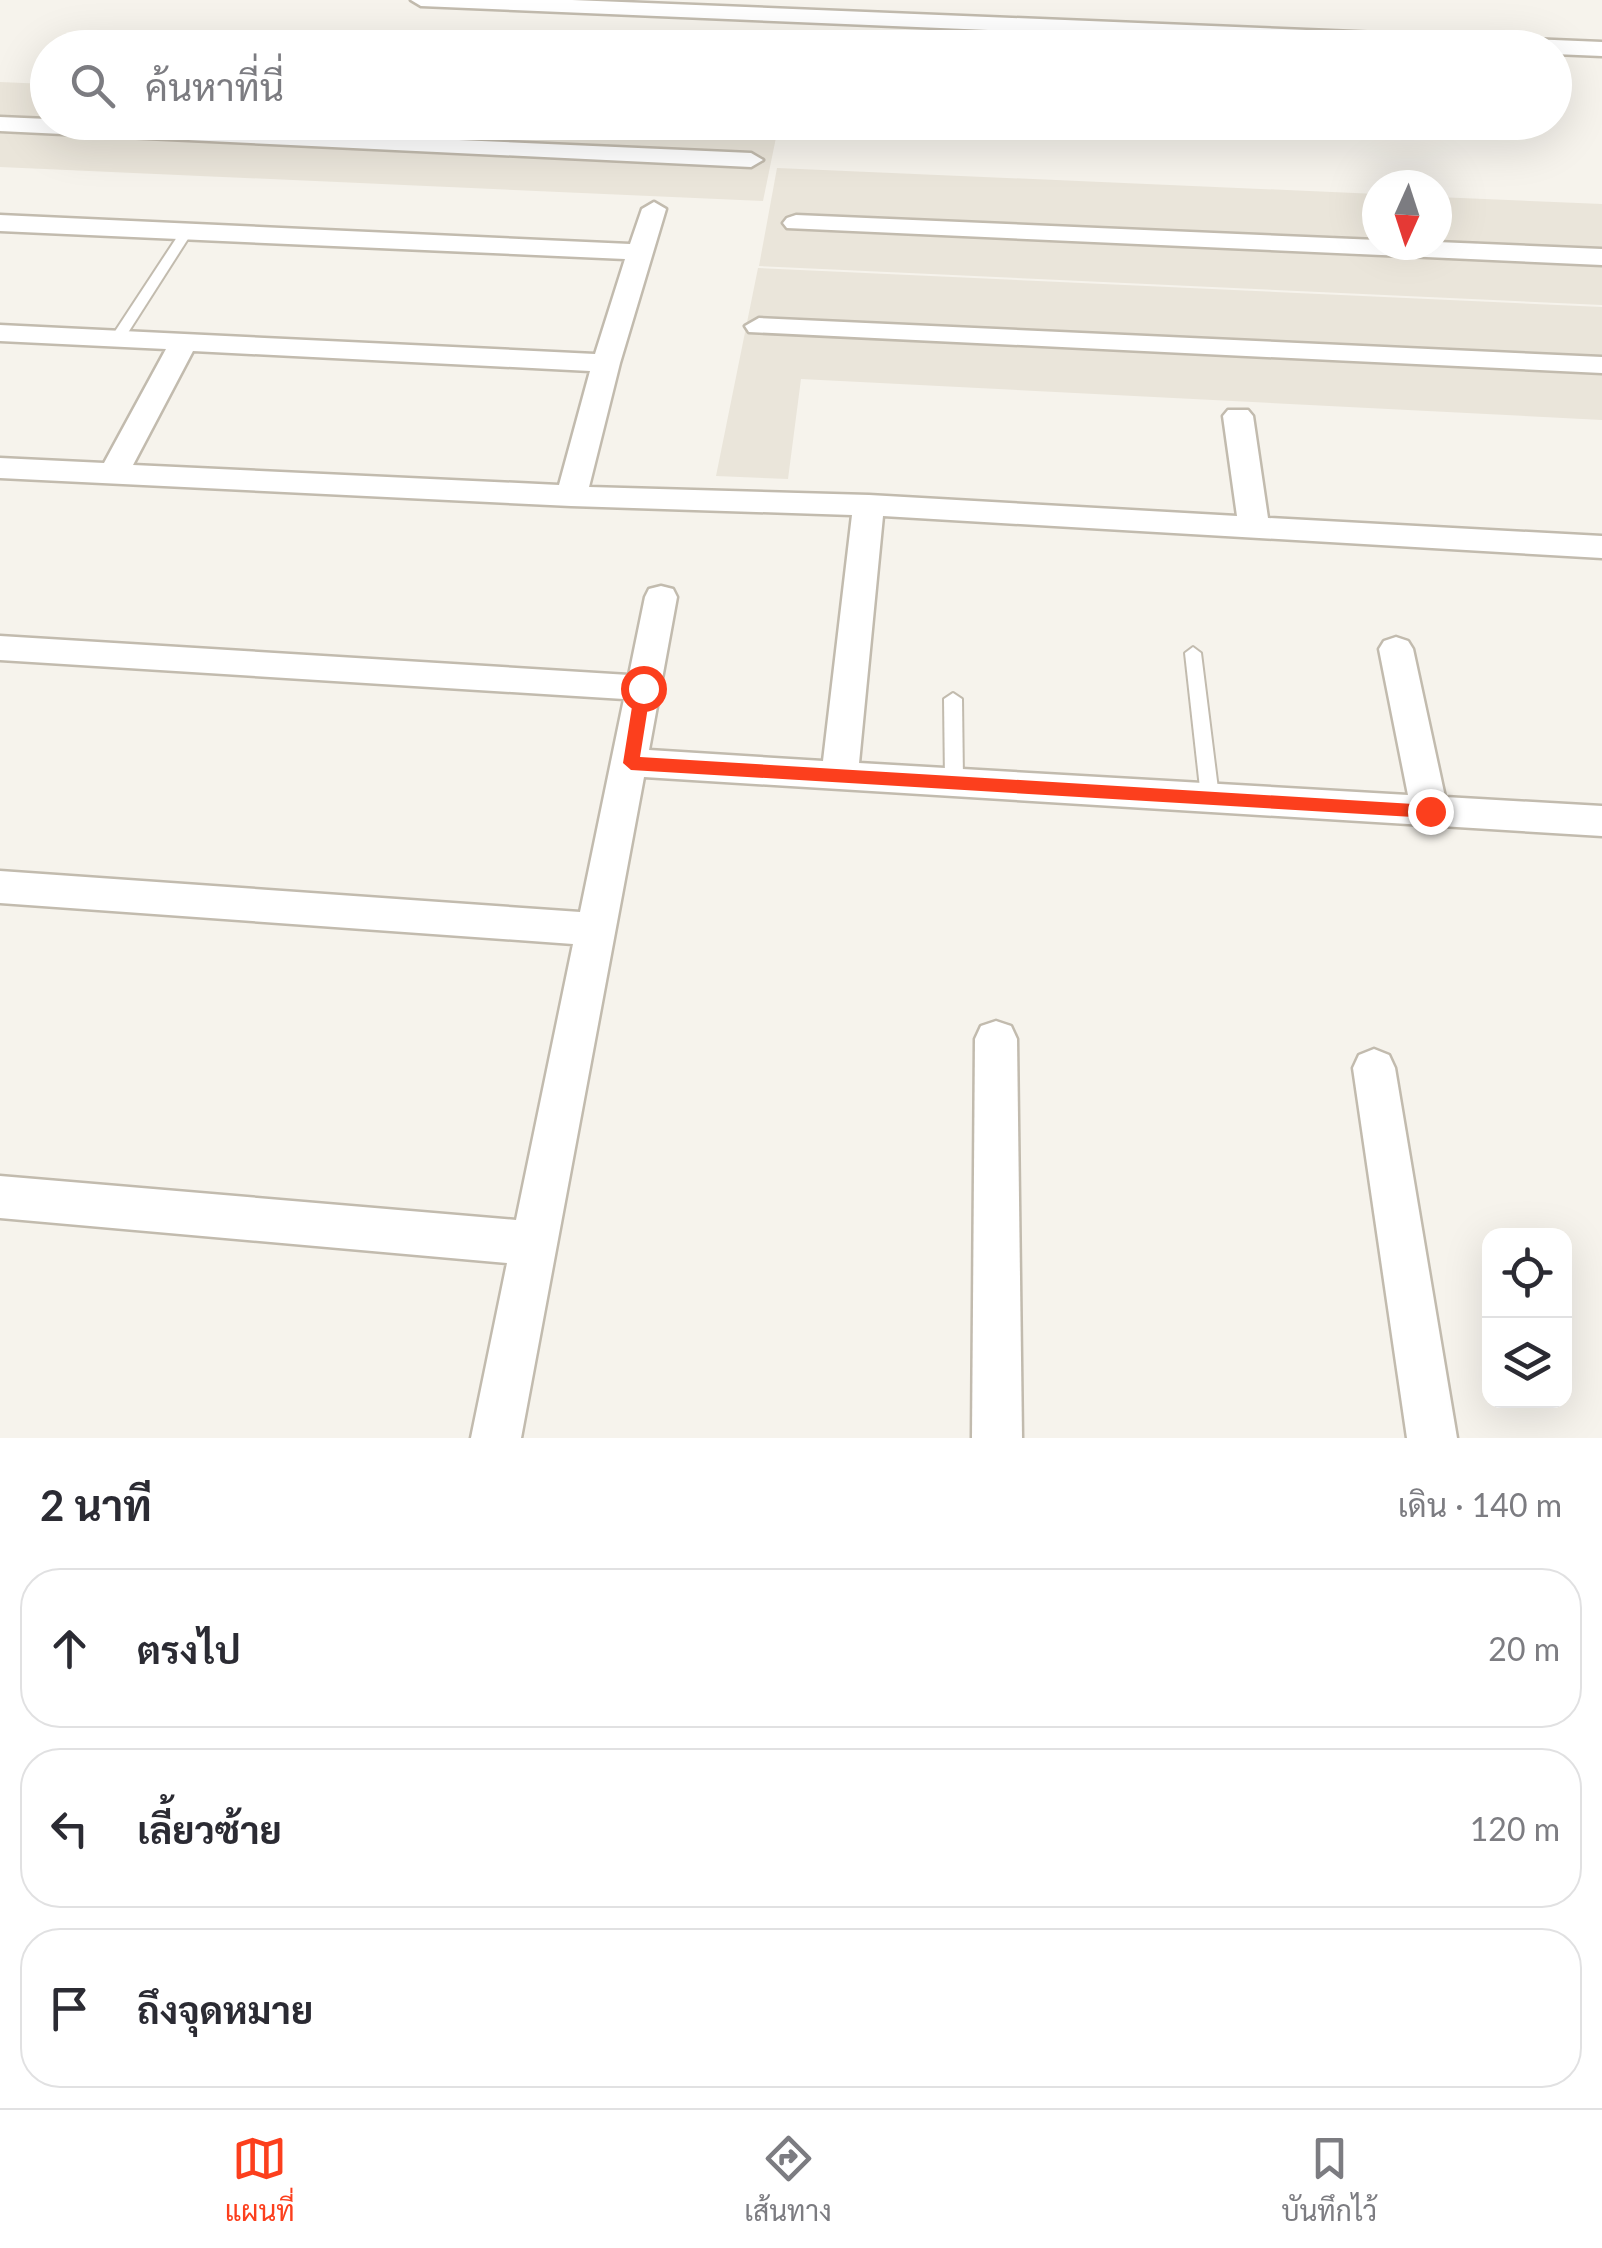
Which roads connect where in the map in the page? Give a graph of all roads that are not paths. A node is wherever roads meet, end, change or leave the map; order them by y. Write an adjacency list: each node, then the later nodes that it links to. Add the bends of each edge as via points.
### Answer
1 (422, 0): 2 (street)
2 (766, 8): 3 (street)
3 (1215, 30)
4 (1572, 48): 5 (street)
5 (1602, 49)
6 (0, 124): 7 (street)
7 (30, 125)
8 (334, 140): 9 (street)
9 (752, 160)
10 (654, 208): 14 (street)
11 (796, 222): 15 (street)
12 (0, 223): 13 (street)
13 (187, 231): 14 (street); 18 (lane)
14 (642, 252): 20 (street)
15 (1602, 257)
16 (759, 326): 21 (street)
17 (0, 333): 18 (street)
18 (117, 338): 19 (street)
19 (184, 342): 20 (street); 24 (street)
20 (606, 362): 25 (street)
21 (1602, 365)
22 (1238, 416): 27 (street)
23 (0, 468): 24 (street)
24 (112, 474): 25 (street)
25 (571, 496): 26 (street)
26 (870, 505): 27 (street); 36 (street)
27 (1254, 527): 28 (street)
28 (1602, 547)
29 (660, 597): 33 (street)
30 (0, 648): 33 (street)
31 (1396, 650): 39 (street)
32 (1194, 653): 38 (lane)
33 (643, 688): 35 (street)
34 (953, 698): 37 (lane)
35 (631, 763): 36 (street); 42 (street)
36 (840, 773): 37 (street)
37 (954, 780): 38 (street)
38 (1210, 797): 39 (street)
39 (1430, 811): 40 (street)
40 (1602, 821)
41 (0, 886): 42 (street)
42 (598, 930): 46 (street)
43 (996, 1039): 48 (street)
44 (1374, 1068): 49 (street)
45 (0, 1197): 46 (street)
46 (536, 1244): 47 (street)
47 (496, 1438)
48 (996, 1438)
49 (1432, 1438)

